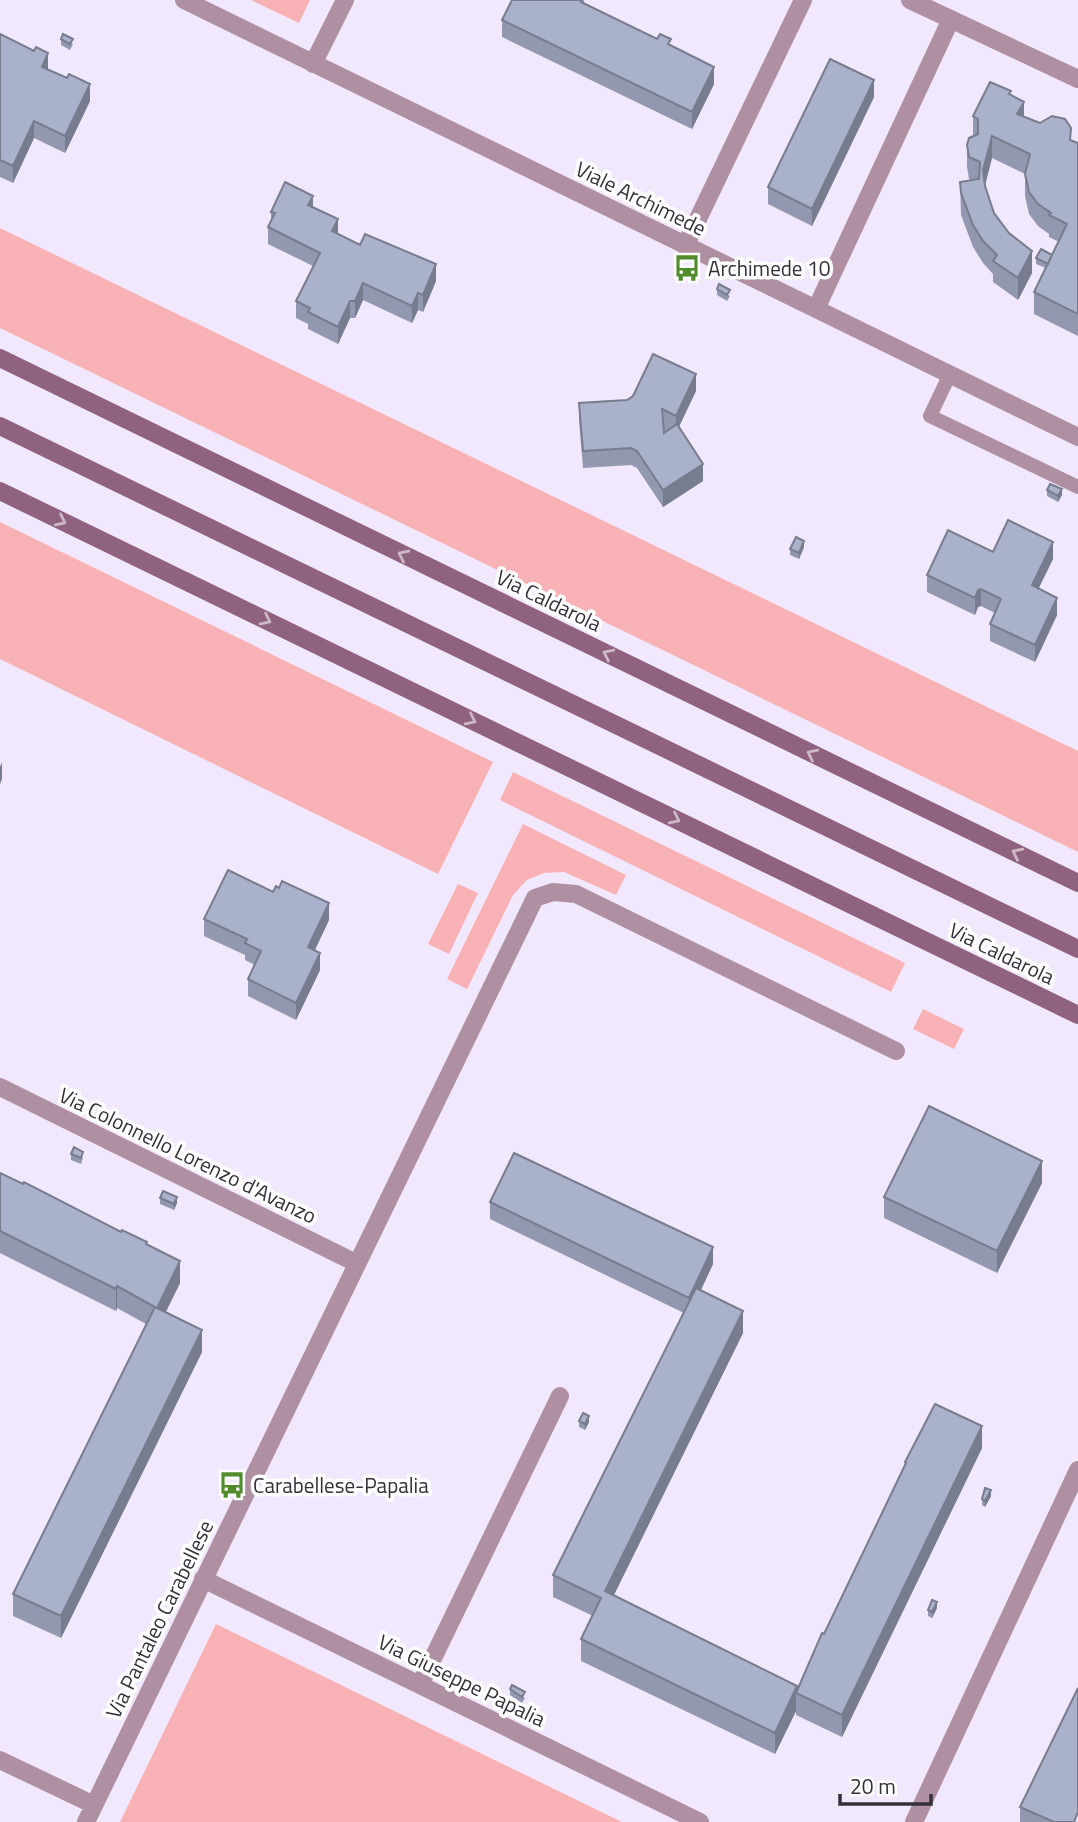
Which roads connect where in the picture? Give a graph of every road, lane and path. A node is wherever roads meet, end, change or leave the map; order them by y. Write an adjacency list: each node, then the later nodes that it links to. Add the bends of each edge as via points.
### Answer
1 (184, 0): 6 (street, Viale Archimede)
2 (345, 0): 6 (street)
3 (803, 0): 8 (street)
4 (910, 0): 5 (street)
5 (951, 19): 7 (street); 9 (street)
6 (313, 64): 8 (street, Viale Archimede)
7 (1078, 79)
8 (685, 246): 9 (street, Viale Archimede)
9 (816, 309): 11 (street, Viale Archimede)
10 (0, 358): 16 (street, Via Caldarola, one-way to 10)
11 (950, 374): 13 (street, Viale Archimede); 14 (lane, via 930,416)
12 (0, 426): 17 (street, Via Caldarola)
13 (1078, 437)
14 (1078, 486)
15 (0, 491): 18 (street, Via Caldarola, one-way to 18)
16 (1078, 883)
17 (1078, 949)
18 (1078, 1015)
19 (896, 1051): 21 (street, Via Pantaleo Carabellese, via 576,894 553,892 535,898)
20 (0, 1087): 21 (street, Via Colonnello Lorenzo d'Avanzo)
21 (356, 1263): 24 (street, Via Pantaleo Carabellese)
22 (560, 1396): 25 (street)
23 (1078, 1471): 30 (street)
24 (203, 1579): 25 (street, Via Giuseppe Papalia); 27 (street, Via Pantaleo Carabellese)
25 (419, 1685): 29 (street, Via Giuseppe Papalia)
26 (0, 1760): 27 (street)
27 (94, 1805): 28 (street, Via Pantaleo Carabellese)
28 (86, 1822)
29 (700, 1822)
30 (914, 1822)

